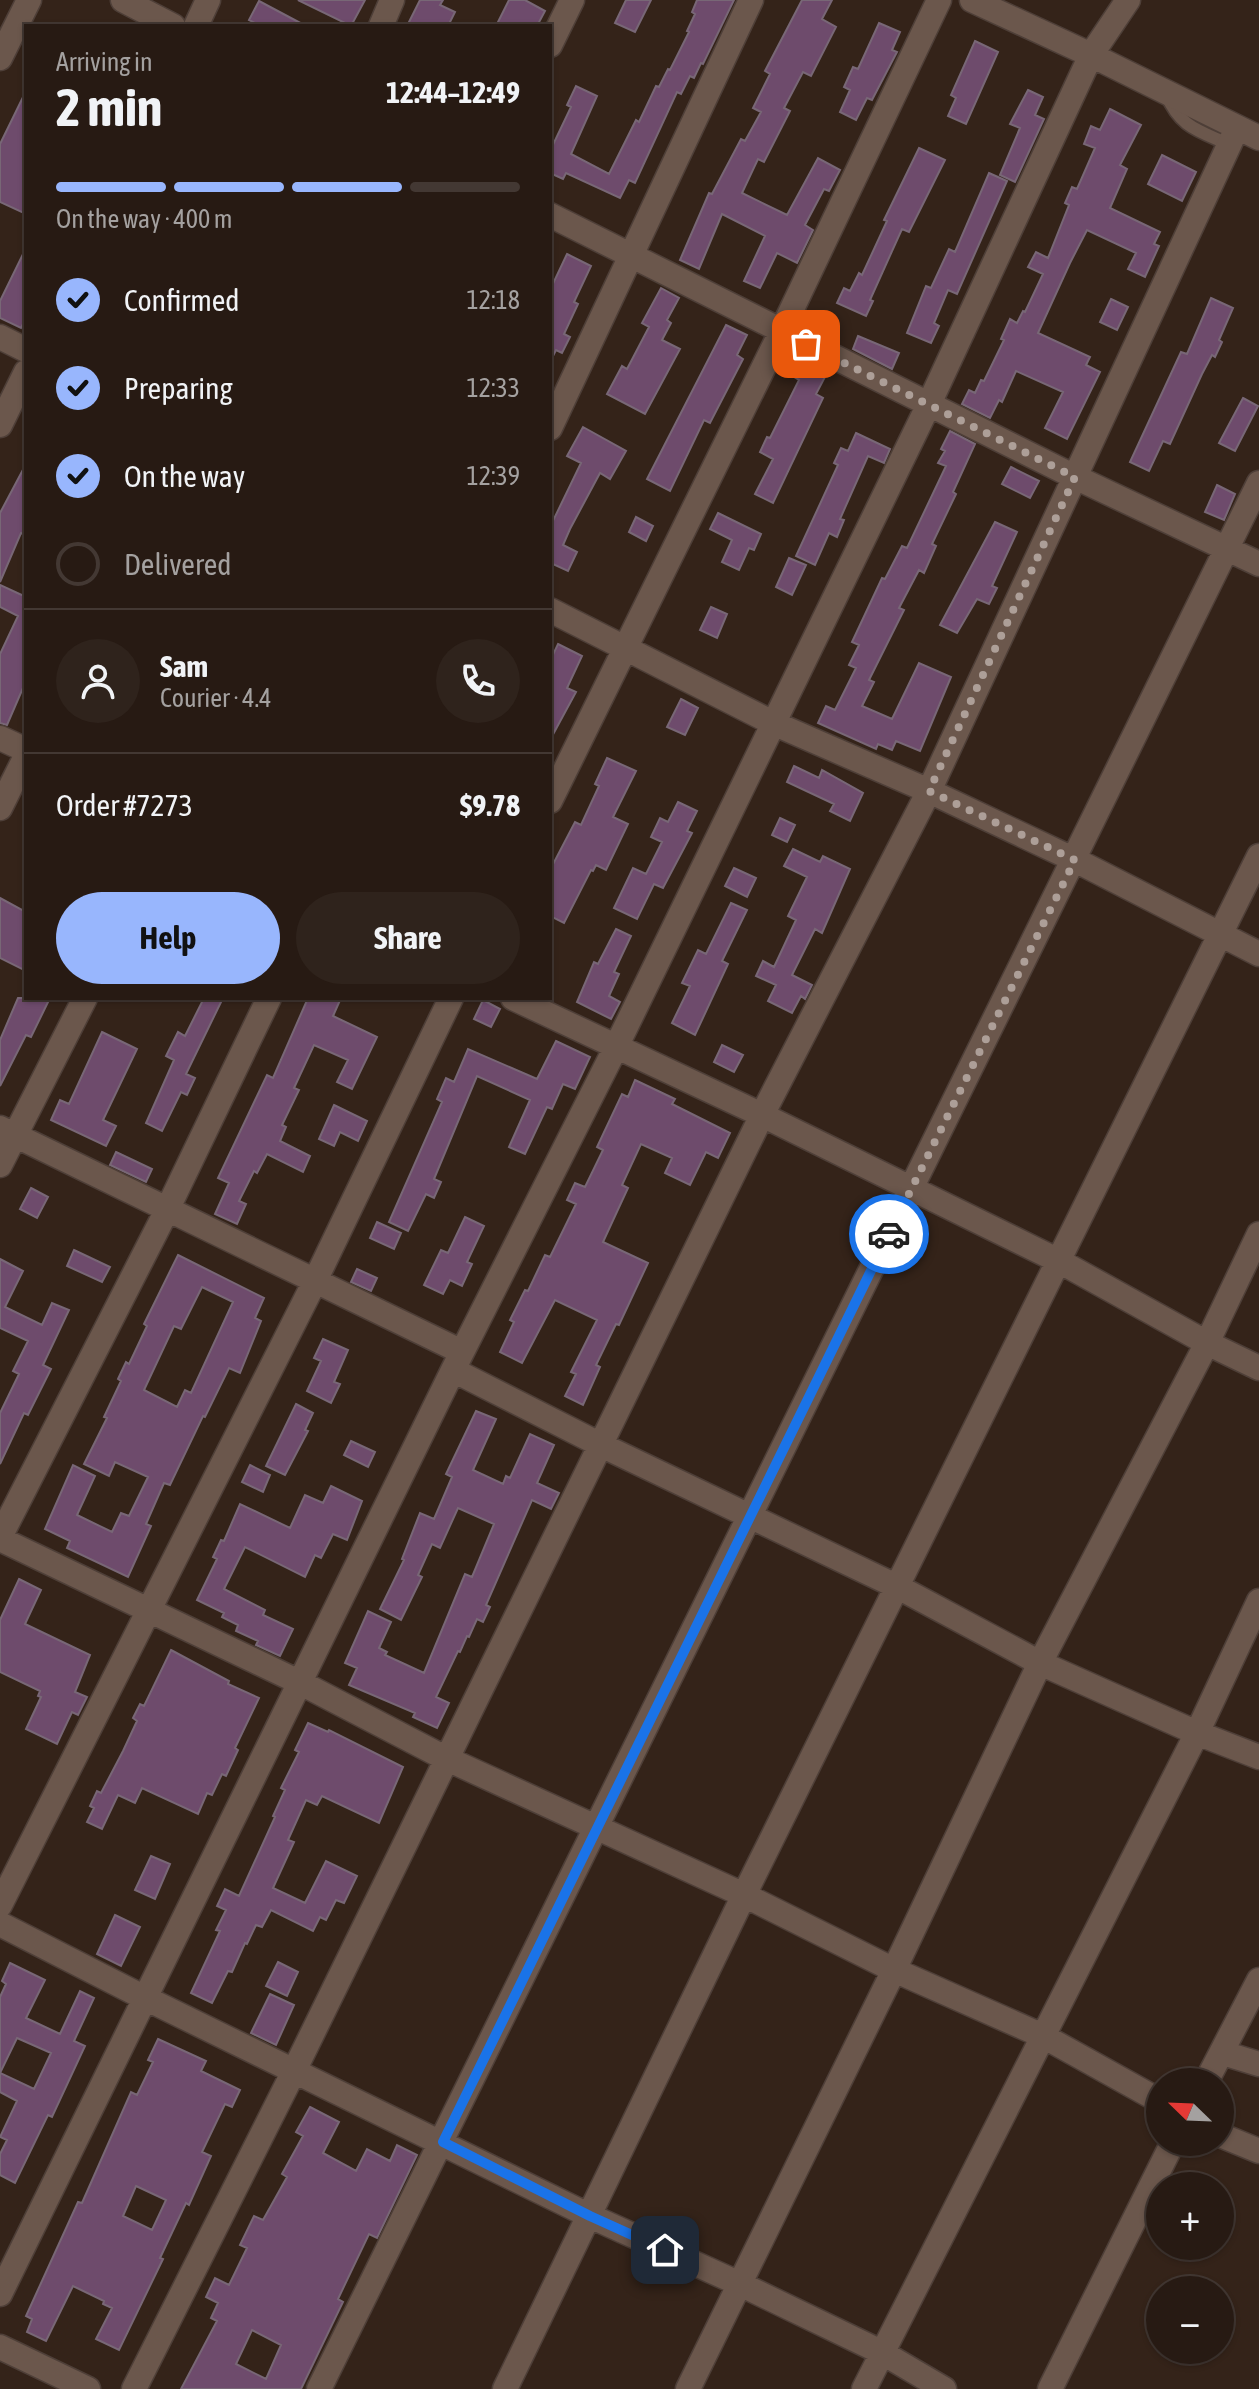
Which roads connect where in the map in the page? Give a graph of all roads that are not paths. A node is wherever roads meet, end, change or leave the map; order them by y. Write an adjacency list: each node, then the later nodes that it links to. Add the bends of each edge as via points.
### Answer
1 (29, 0): 15 (street)
2 (123, 0): 10 (street)
3 (208, 0): 11 (street)
4 (392, 0): 12 (street)
5 (572, 0): 13 (street)
6 (751, 0): 19 (street)
7 (939, 0): 20 (street)
8 (972, 0): 14 (street)
9 (1128, 0): 14 (street)
10 (169, 24)
11 (197, 24)
12 (382, 24)
13 (552, 41)
14 (1091, 55): 16 (street, via 1165,92); 24 (street)
15 (0, 58)
16 (1232, 136): 17 (street); 27 (street)
17 (1259, 138)
18 (552, 216): 19 (street)
19 (631, 257): 20 (street); 25 (street)
20 (781, 332): 24 (street); 32 (street)
21 (0, 337): 22 (street)
22 (24, 349)
23 (24, 376): 26 (street)
24 (929, 404): 27 (street); 33 (street)
25 (552, 424)
26 (0, 425)
27 (1075, 477): 29 (street); 37 (street)
28 (1259, 483): 29 (street)
29 (1228, 550): 30 (street); 41 (street)
30 (1259, 564)
31 (552, 611): 32 (street)
32 (627, 649): 33 (street); 38 (street)
33 (773, 723): 37 (street); 48 (street)
34 (0, 738): 35 (street)
35 (24, 749)
36 (24, 760): 39 (street)
37 (929, 791): 41 (street); 49 (street)
38 (552, 797)
39 (0, 808)
40 (1259, 856): 42 (street)
41 (1075, 860): 42 (street); 52 (street)
42 (1222, 934): 43 (street); 55 (street)
43 (1259, 954)
44 (84, 1000): 50 (street)
45 (268, 1000): 53 (street)
46 (450, 1000): 56 (street)
47 (517, 1000): 48 (street)
48 (617, 1045): 49 (street); 58 (street)
49 (762, 1115): 52 (street); 60 (street)
50 (7, 1132): 51 (street); 53 (street)
51 (0, 1165)
52 (910, 1190): 55 (street); 61 (street)
53 (168, 1208): 56 (street); 62 (street)
54 (1259, 1234): 57 (street)
55 (1059, 1261): 57 (street); 63 (street)
56 (314, 1283): 58 (street); 65 (street)
57 (1207, 1343): 59 (street); 66 (street)
58 (458, 1361): 60 (street); 67 (street)
59 (1259, 1368)
60 (601, 1445): 61 (street); 70 (street)
61 (749, 1515): 63 (street); 71 (street)
62 (0, 1538): 65 (street)
63 (898, 1587): 66 (street); 72 (street)
64 (1259, 1601): 68 (street)
65 (148, 1610): 67 (street); 73 (street)
66 (1040, 1663): 68 (street); 75 (street)
67 (301, 1683): 70 (street); 77 (street)
68 (1197, 1733): 69 (street); 78 (street)
69 (1259, 1757)
70 (445, 1758): 71 (street); 82 (street)
71 (597, 1829): 72 (street); 85 (street)
72 (744, 1895): 75 (street); 88 (street)
73 (0, 1905)
74 (0, 1924): 77 (street)
75 (894, 1970): 78 (street); 89 (street)
76 (1259, 1980): 79 (street)
77 (143, 1997): 82 (street); 90 (street)
78 (1043, 2036): 83 (street); 92 (street)
79 (1223, 2053): 80 (street); 81 (street)
80 (1259, 2064)
81 (1214, 2068)
82 (294, 2071): 85 (street); 94 (street)
83 (1146, 2093)
84 (1234, 2141): 86 (street)
85 (443, 2142): 88 (street); 95 (street)
86 (1259, 2151)
87 (1166, 2156): 100 (street)
88 (590, 2216): 89 (street); 96 (street)
89 (740, 2284): 92 (street); 97 (street)
90 (0, 2294)
91 (0, 2347): 93 (street)
92 (881, 2352): 98 (street); 99 (street)
93 (88, 2389)
94 (134, 2389)
95 (319, 2389)
96 (505, 2389)
97 (688, 2389)
98 (864, 2389)
99 (944, 2389)
100 (1050, 2389)

